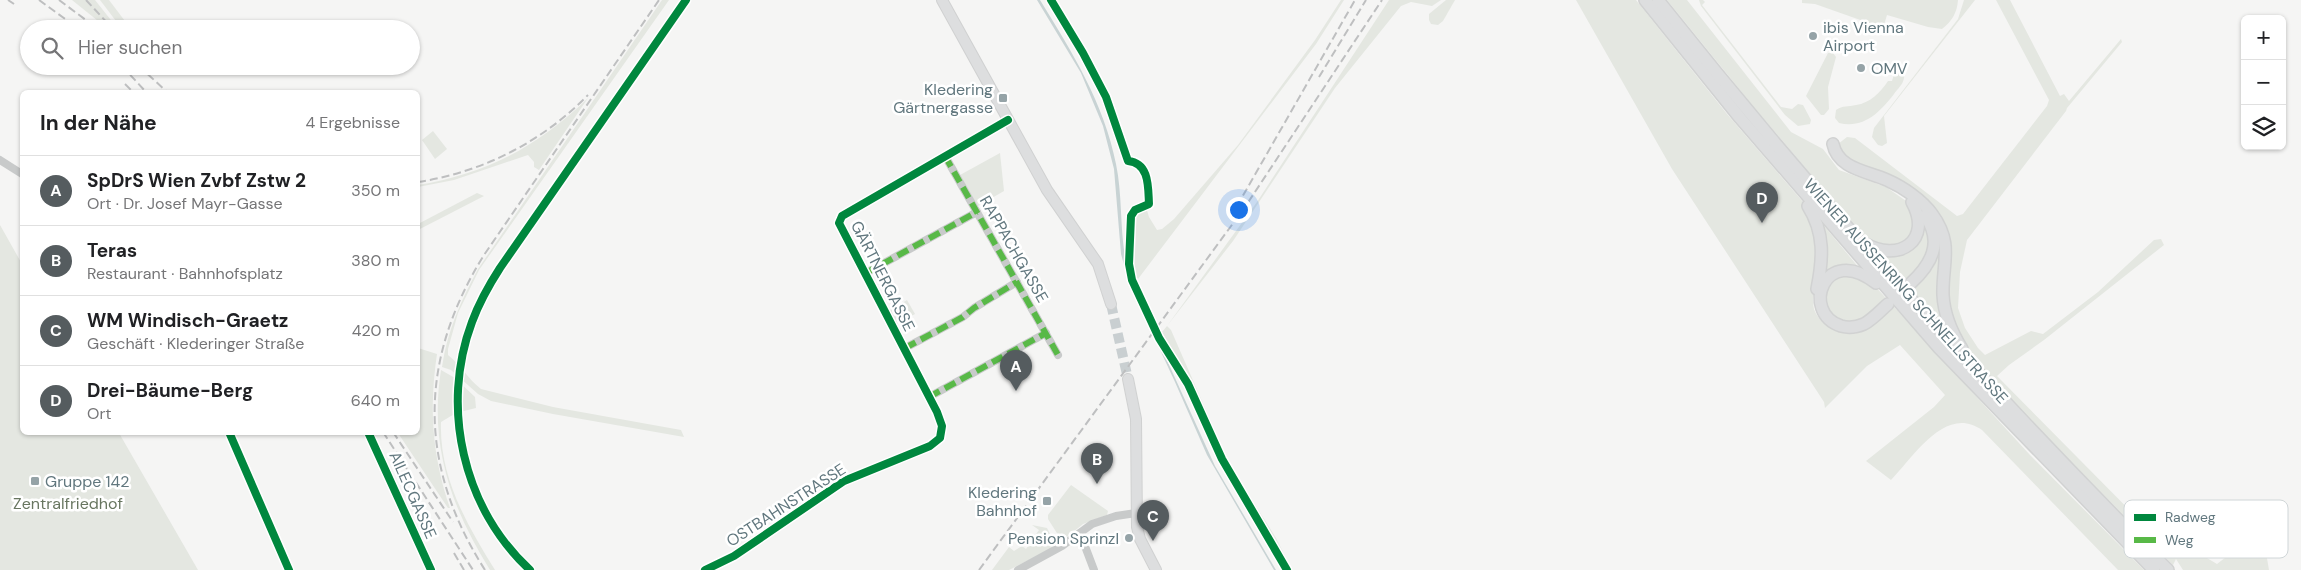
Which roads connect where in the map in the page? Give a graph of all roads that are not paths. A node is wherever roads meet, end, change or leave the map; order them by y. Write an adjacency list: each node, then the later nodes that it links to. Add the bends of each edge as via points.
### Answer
1 (686, 0): 34 (street, via 500,268 479,306 467,337 457,395 464,459 490,522)
2 (942, 0): 5 (main road)
3 (1645, 0): 10 (highway, WIENER AUSSENRING SCHNELLSTRASSE)
4 (1658, 0): 13 (highway, WIENER AUSSENRING SCHNELLSTRASSE)
5 (1008, 120): 7 (street, GÄRTNERGASSE); 17 (main road, via 1047,190 1098,264)
6 (1828, 145): 11 (highway, via 1843,162 1888,180)
7 (945, 156): 12 (street, RAPPACHGASSE); 14 (street, GÄRTNERGASSE, via 842,216 840,223)
8 (0, 160): 9 (street)
9 (20, 173)
10 (1798, 187): 20 (highway, WIENER AUSSENRING SCHNELLSTRASSE); 20 (highway, via 1820,232 1822,264 1816,297 1825,320 1833,327 1854,331 1865,328 1889,305 1863,324 1844,327 1835,324 1822,309 1821,288 1826,280 1842,270 1860,271 1875,282)
11 (1914, 200): 13 (highway, via 1918,231 1907,246 1884,252); 16 (highway, via 1935,225 1938,248 1930,268); 22 (highway, via 1931,213 1944,234 1946,311 1954,336)
12 (977, 212): 14 (street); 15 (street, RAPPACHGASSE)
13 (1854, 236): 22 (highway, WIENER AUSSENRING SCHNELLSTRASSE)
14 (866, 273): 19 (street, GÄRTNERGASSE)
15 (1017, 282): 18 (street, RAPPACHGASSE); 19 (street, via 963,317)
16 (1911, 285)
17 (1111, 304)
18 (1046, 333): 21 (street, RAPPACHGASSE); 24 (street)
19 (905, 348): 24 (street, GÄRTNERGASSE)
20 (1939, 348): 30 (highway, WIENER AUSSENRING SCHNELLSTRASSE)
21 (1058, 355)
22 (1976, 372): 28 (highway, WIENER AUSSENRING SCHNELLSTRASSE)
23 (1128, 379): 27 (main road, via 1136,419)
24 (929, 397): 25 (street, GÄRTNERGASSE)
25 (937, 412): 35 (street, OSTBAHNSTRASSE, via 942,429 934,444 844,481 734,556)
26 (230, 435): 33 (street)
27 (1136, 513): 29 (street, via 1108,518); 38 (main road, via 1140,539)
28 (2124, 526)
29 (1080, 533): 36 (street); 37 (street)
30 (2124, 539)
31 (2142, 558): 39 (highway, WIENER AUSSENRING SCHNELLSTRASSE)
32 (2156, 558): 40 (highway, WIENER AUSSENRING SCHNELLSTRASSE)
33 (290, 570)
34 (530, 570)
35 (705, 570)
36 (1018, 570)
37 (1094, 570)
38 (1156, 570)
39 (2154, 570)
40 (2168, 570)

